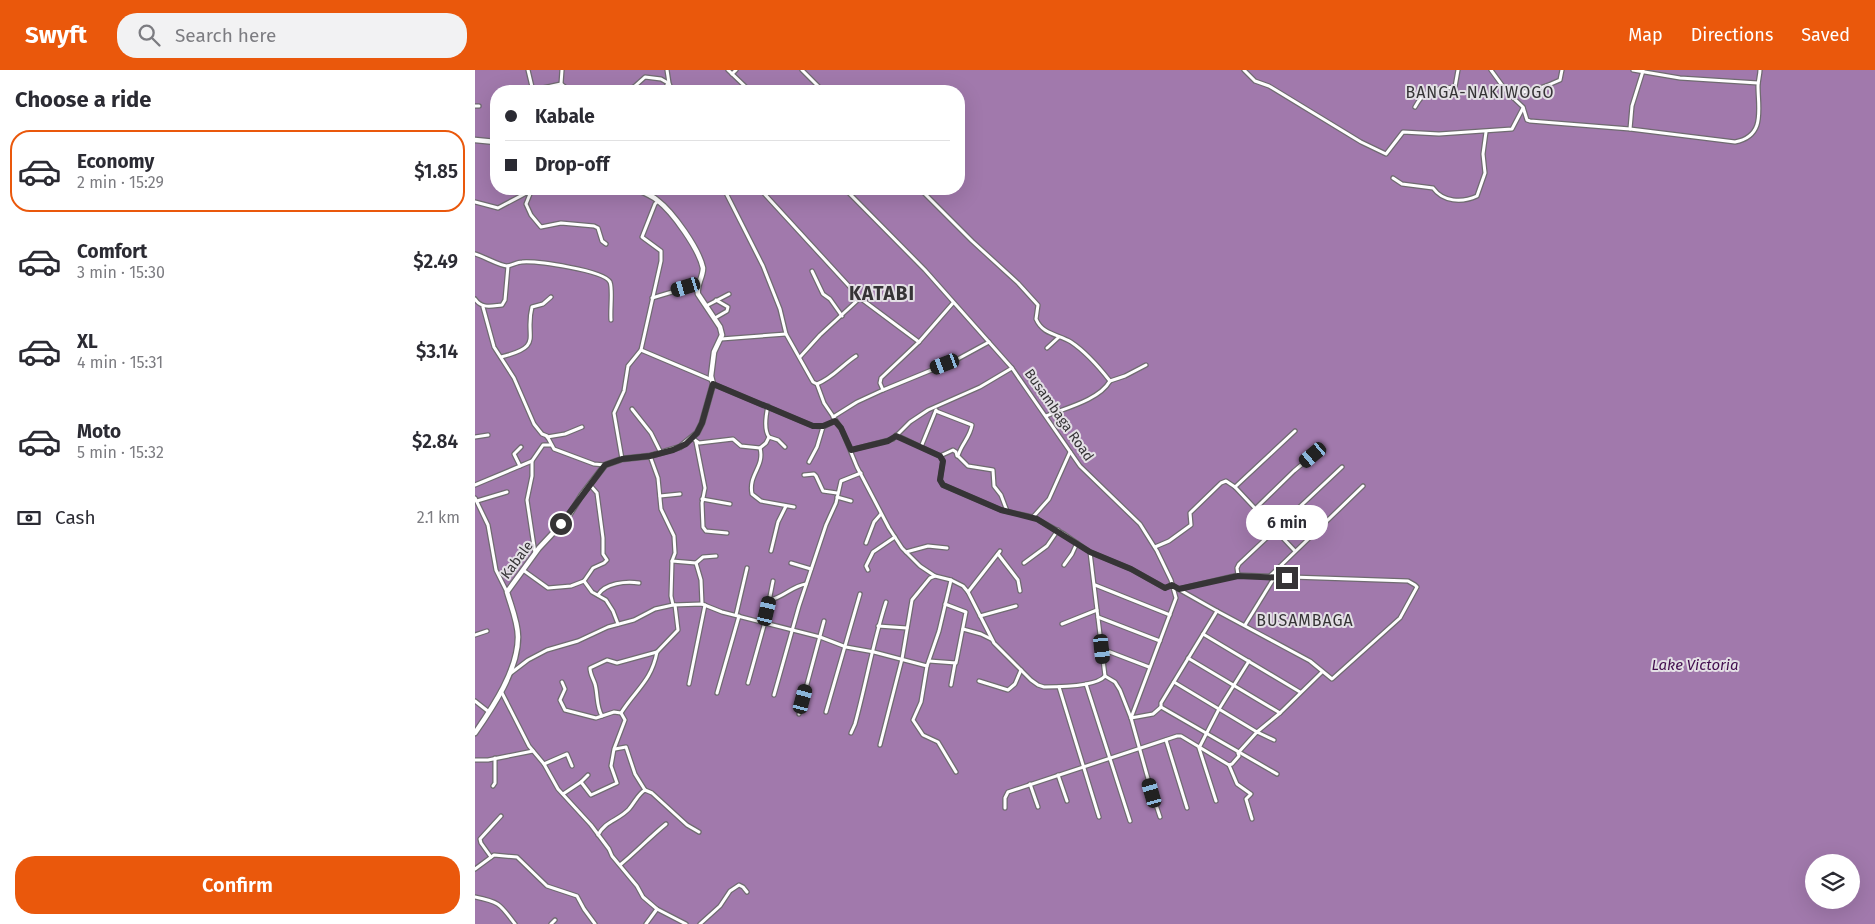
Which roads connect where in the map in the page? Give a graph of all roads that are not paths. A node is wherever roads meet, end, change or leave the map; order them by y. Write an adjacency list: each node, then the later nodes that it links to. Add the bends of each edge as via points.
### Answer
1 (528, 70): 19 (street)
2 (562, 70): 18 (street)
3 (667, 70): 16 (street)
4 (728, 70): 15 (street)
5 (736, 70): 15 (street)
6 (802, 70): 23 (street)
7 (1244, 70): 28 (street, via 1255,81 1386,154 1403,132)
8 (1458, 70): 25 (street, via 1455,87 1428,91 1421,95)
9 (1491, 70): 24 (street)
10 (1562, 70): 24 (street, via 1560,80 1554,83 1522,92)
11 (1633, 70): 13 (street)
12 (1760, 70): 17 (street)
13 (1643, 72): 14 (street); 27 (street, via 1632,106)
14 (1663, 72): 17 (street, via 1680,78)
15 (732, 74): 22 (street)
16 (668, 83): 21 (street, via 645,76)
17 (1758, 83): 27 (street, via 1760,107 1757,126 1740,141)
18 (561, 84): 20 (street)
19 (532, 85)
20 (557, 85)
21 (636, 85)
22 (742, 85)
23 (817, 85)
24 (1507, 92): 26 (street)
25 (1415, 107)
26 (1523, 107): 27 (street, via 1530,121); 28 (street, via 1512,129)
27 (1630, 129)
28 (1486, 132): 31 (street, via 1485,173 1477,196 1450,200 1437,194 1433,188 1402,184)
29 (475, 140): 30 (street)
30 (490, 141)
31 (1393, 178)
32 (523, 195): 40 (street, via 498,208)
33 (530, 195): 41 (street, via 526,204 538,225 543,228 569,223 594,226)
34 (647, 195): 39 (street)
35 (729, 195): 58 (street, via 763,266)
36 (766, 195): 49 (street)
37 (851, 195): 52 (street, Busambaga Road)
38 (926, 195): 59 (street, via 1024,289 1038,306 1036,319 1044,331)
39 (658, 201): 45 (street, via 685,234 702,264); 48 (street, via 642,237 657,247 662,255)
40 (475, 202)
41 (606, 244)
42 (475, 254): 43 (street)
43 (508, 266): 53 (street, via 502,305); 57 (street, via 523,262 549,264 591,272 607,279 612,292)
44 (812, 271): 55 (street, via 823,294)
45 (699, 284): 48 (street); 54 (street, via 698,294)
46 (729, 294): 51 (street)
47 (551, 298): 66 (street, via 532,307 527,346 519,353)
48 (652, 298): 64 (street)
49 (860, 298): 55 (street); 61 (street)
50 (475, 299): 53 (street)
51 (716, 300): 54 (street); 56 (street, via 727,307 727,311)
52 (953, 303): 61 (street); 62 (street, Busambaga Road)
53 (483, 306): 66 (street, via 490,336)
54 (706, 306): 56 (street)
55 (842, 316): 67 (street)
56 (715, 318): 60 (street)
57 (611, 320)
58 (787, 334): 60 (street); 67 (street)
59 (1059, 336): 63 (street); 70 (street, via 1079,348)
60 (721, 339): 71 (street, via 713,357)
61 (919, 342): 73 (street, via 881,378)
62 (989, 342): 69 (street, Busambaga Road); 73 (street, via 956,360)
63 (1047, 348)
64 (641, 350): 71 (street); 102 (street, via 628,366 624,391 614,413)
65 (856, 356): 72 (street, via 827,380)
66 (501, 357): 84 (street, via 534,424)
67 (800, 357): 72 (street)
68 (1146, 365): 70 (street)
69 (1012, 368): 74 (street); 78 (street, Busambaga Road)
70 (1111, 381): 78 (street, via 1087,401)
71 (713, 382): 75 (street); 87 (street, via 702,423)
72 (817, 384): 79 (street)
73 (883, 390): 79 (street, via 857,402)
74 (937, 404): 77 (street); 85 (street)
75 (768, 406): 80 (street, via 813,426); 88 (street)
76 (632, 410): 97 (street, via 651,433)
77 (936, 411): 93 (street); 101 (street, via 973,426)
78 (1046, 416): 96 (street, Busambaga Road)
79 (834, 419): 80 (street); 95 (street)
80 (823, 426): 104 (street)
81 (582, 428): 84 (street)
82 (1295, 431): 113 (street)
83 (488, 435): 86 (street)
84 (547, 436): 90 (street)
85 (896, 436): 93 (street); 95 (street)
86 (475, 437)
87 (692, 438): 89 (street); 97 (street, via 680,447)
88 (769, 438): 92 (street, via 778,440); 94 (street)
89 (697, 442): 94 (street, via 733,439 741,446); 118 (street, via 705,488)
90 (551, 445): 103 (street, via 543,445); 105 (street, via 561,453)
91 (521, 447): 106 (street, via 514,454)
92 (785, 447)
93 (921, 447): 100 (street)
94 (760, 448): 122 (street, via 762,459 754,475 752,494 761,501)
95 (851, 450): 108 (street)
96 (1070, 452): 127 (street, via 1049,499); 134 (street, Busambaga Road, via 1080,466 1135,517)
97 (661, 453): 99 (street)
98 (1313, 455): 124 (street)
99 (650, 456): 102 (street); 117 (street)
100 (940, 456): 101 (street, via 953,450); 125 (street, via 943,485)
101 (958, 456): 125 (street, via 968,466 993,470 994,486)
102 (622, 459): 105 (street)
103 (531, 461): 106 (street); 140 (street, via 532,476 527,500)
104 (809, 462)
105 (605, 465): 111 (street, Kabale)
106 (520, 466): 110 (street)
107 (1342, 467): 129 (street)
108 (861, 473): 116 (street, via 841,481); 126 (street)
109 (804, 476): 116 (street, via 814,474 823,491)
110 (475, 485)
111 (590, 485): 140 (street, Kabale, via 568,517); 156 (street, via 597,493 603,554 607,560 593,568)
112 (1363, 486): 137 (street)
113 (1235, 487): 124 (street); 134 (street, via 1227,481 1221,483 1190,513 1191,525)
114 (507, 492): 119 (street)
115 (680, 494): 117 (street)
116 (837, 495): 120 (street); 148 (street)
117 (661, 496): 142 (street, via 661,509 674,536)
118 (702, 499): 121 (street); 130 (street, via 705,530)
119 (476, 500): 164 (street, via 490,531 497,574)
120 (851, 501)
121 (730, 504)
122 (786, 506): 123 (street); 136 (street, via 778,522)
123 (794, 507)
124 (1256, 508): 129 (street)
125 (1008, 512): 127 (street)
126 (881, 514): 131 (street); 132 (street, via 874,522)
127 (1033, 517): 128 (street)
128 (1058, 530): 133 (street); 145 (street, via 1047,546)
129 (1275, 530): 137 (street); 152 (street, via 1237,566)
130 (727, 534)
131 (895, 537): 138 (street); 150 (street, via 873,552 866,566)
132 (866, 543)
133 (1077, 543): 139 (street); 146 (street)
134 (1155, 547): 161 (street, Busambaga Road)
135 (947, 548): 138 (street, via 928,546)
136 (771, 551)
137 (1295, 551): 153 (street)
138 (905, 552): 151 (street)
139 (1090, 552): 160 (street); 161 (street, via 1165,588)
140 (535, 554): 149 (street, Kabale)
141 (717, 556): 143 (street, via 703,557)
142 (672, 561): 143 (street); 171 (street, via 671,596)
143 (696, 563): 172 (street)
144 (791, 563): 148 (street)
145 (1024, 563)
146 (1064, 565)
147 (747, 568): 176 (street)
148 (811, 569): 159 (street)
149 (523, 570): 156 (street, via 548,588); 164 (street, Kabale)
150 (868, 570)
151 (935, 576): 155 (street); 186 (street, via 912,600)
152 (1238, 576): 153 (street); 162 (street)
153 (1269, 577): 154 (street)
154 (1274, 578): 184 (street); 207 (street, via 1408,582 1417,587 1400,618 1333,678)
155 (951, 580): 165 (street); 170 (street)
156 (584, 581): 167 (street)
157 (773, 581): 168 (street)
158 (639, 583): 167 (street, via 624,582)
159 (806, 584): 168 (street); 188 (street)
160 (1095, 585): 174 (street); 177 (street)
161 (1172, 585): 162 (street); 177 (street, via 1177,595)
162 (1179, 589): 175 (street)
163 (1021, 591): 165 (street, via 1018,580 999,552)
164 (507, 592): 208 (street, Kabale, via 517,638)
165 (968, 592): 178 (street)
166 (860, 594): 195 (street)
167 (598, 595): 182 (street, via 606,600)
168 (770, 600): 181 (street)
169 (886, 602): 185 (street)
170 (945, 604): 187 (street, via 966,612); 201 (street)
171 (674, 605): 172 (street); 182 (street); 197 (street, via 679,629)
172 (703, 605): 176 (street); 214 (street)
173 (1016, 606): 178 (street)
174 (1097, 610): 179 (street); 183 (street)
175 (1217, 611): 184 (street); 190 (street)
176 (737, 615): 181 (street); 221 (street)
177 (1169, 615): 194 (street)
178 (980, 616): 193 (street)
179 (1098, 617): 194 (street); 196 (street)
180 (824, 621): 192 (street)
181 (765, 622): 188 (street); 213 (street)
182 (618, 624): 208 (street, via 547,650)
183 (1062, 624)
184 (1245, 625): 207 (street, via 1310,661)
185 (878, 626): 186 (street); 198 (street)
186 (907, 628): 200 (street)
187 (963, 629): 193 (street); 203 (street)
188 (791, 630): 192 (street); 222 (street)
189 (487, 631): 191 (street)
190 (1203, 634): 199 (street); 202 (street)
191 (475, 635)
192 (820, 637): 195 (street); 230 (street)
193 (991, 639): 206 (street)
194 (1160, 641): 205 (street)
195 (846, 647): 198 (street); 227 (street)
196 (1102, 649): 205 (street); 209 (street)
197 (657, 652): 228 (street, via 648,679); 231 (street, via 617,663 607,660 590,668)
198 (874, 652): 200 (street); 235 (street)
199 (1188, 658): 212 (street); 217 (street)
200 (902, 659): 204 (street); 239 (street)
201 (929, 661): 203 (street); 204 (street)
202 (1249, 662): 217 (street); 220 (street)
203 (955, 663): 216 (street)
204 (927, 666): 252 (street, via 921,702 913,720 923,735 938,742)
205 (1149, 667): 232 (street)
206 (1021, 669): 210 (street, via 1015,684 1008,690); 218 (street, via 1038,685)
207 (1322, 672): 220 (street)
208 (508, 674): 219 (street, Kabale)
209 (1105, 676): 215 (street, via 1100,681); 232 (street, via 1117,685)
210 (979, 681)
211 (562, 682): 231 (street, via 565,689 559,700 565,710 596,718)
212 (1174, 682): 224 (street); 225 (street)
213 (748, 683)
214 (689, 684)
215 (1086, 684): 218 (street); 246 (street)
216 (951, 685)
217 (1235, 685): 225 (street); 229 (street)
218 (1059, 687): 251 (street)
219 (501, 690): 226 (street, Kabale); 243 (street)
220 (1300, 692): 229 (street)
221 (717, 693)
222 (774, 696)
223 (475, 701): 226 (street)
224 (1161, 707): 232 (street, via 1153,714); 236 (street)
225 (1219, 709): 233 (street); 236 (street)
226 (489, 712): 234 (street, Kabale)
227 (826, 712)
228 (621, 713): 231 (street); 241 (street, via 625,720)
229 (1280, 713): 233 (street)
230 (799, 714)
231 (602, 716)
232 (1131, 718): 242 (street)
233 (1257, 732): 238 (street); 244 (street)
234 (475, 733)
235 (851, 733)
236 (1205, 733): 240 (street); 244 (street)
237 (1166, 740): 240 (street, via 1179,736); 242 (street); 265 (street)
238 (1274, 740)
239 (880, 745)
240 (1199, 748): 249 (street); 261 (street)
241 (614, 749): 256 (street, via 611,766 616,785 591,795); 259 (street, via 626,747 635,774)
242 (1139, 750): 246 (street); 267 (street)
243 (533, 751): 245 (street); 248 (street)
244 (1239, 753): 249 (street); 253 (street)
245 (495, 758): 247 (street); 258 (street)
246 (1110, 759): 251 (street); 270 (street)
247 (475, 760)
248 (544, 764): 250 (street, via 567,754); 260 (street)
249 (1229, 765): 269 (street, via 1237,784 1251,794 1246,799)
250 (571, 766)
251 (1083, 767): 255 (street); 268 (street)
252 (956, 772)
253 (1277, 774)
254 (588, 775): 256 (street)
255 (1058, 775): 257 (street); 262 (street)
256 (581, 782): 260 (street)
257 (1030, 784): 263 (street); 264 (street, via 1008,792)
258 (493, 786)
259 (645, 790): 272 (street); 274 (street, via 629,809 605,825)
260 (563, 794): 274 (street)
261 (1216, 801)
262 (1067, 802)
263 (1037, 807)
264 (1005, 808)
265 (1187, 808)
266 (501, 816): 275 (street)
267 (1160, 817)
268 (1099, 818)
269 (1252, 819)
270 (1130, 821)
271 (666, 824): 277 (street)
272 (699, 832)
273 (475, 835): 275 (street)
274 (598, 835): 277 (street)
275 (480, 838): 276 (street)
276 (491, 857): 278 (street); 285 (street, via 497,854 517,857 547,886 577,896)
277 (620, 865): 281 (street, via 643,897)
278 (475, 869)
279 (747, 892): 288 (street, via 739,885 730,891 720,906)
280 (475, 897): 283 (street, via 499,904)
281 (657, 909): 286 (street); 287 (street)
282 (555, 920): 284 (street)
283 (515, 924)
284 (551, 924)
285 (595, 924)
286 (646, 924)
287 (686, 924)
288 (699, 924)

